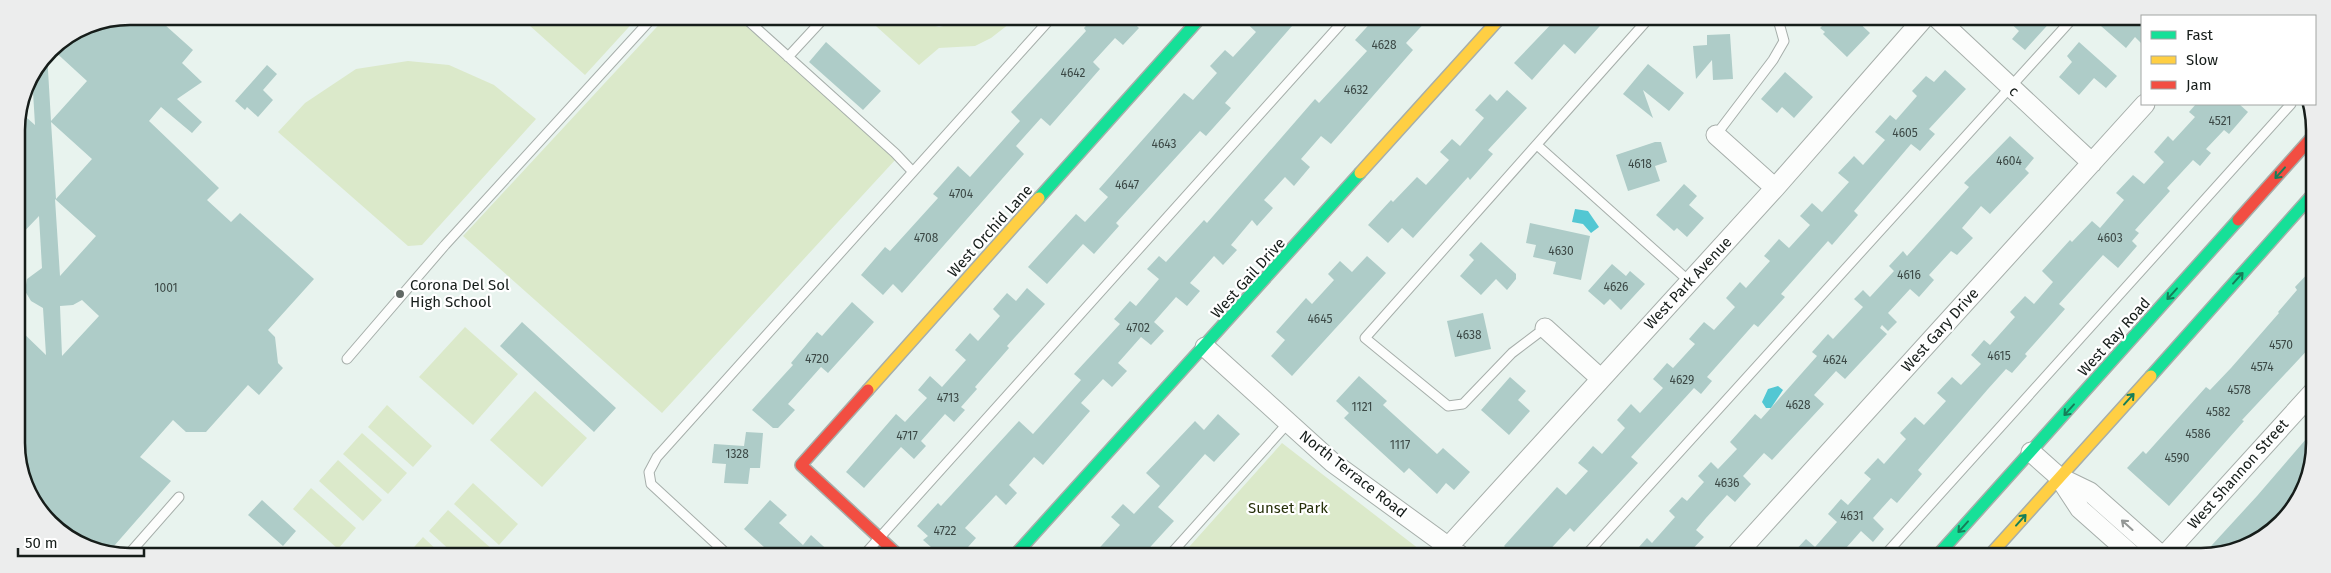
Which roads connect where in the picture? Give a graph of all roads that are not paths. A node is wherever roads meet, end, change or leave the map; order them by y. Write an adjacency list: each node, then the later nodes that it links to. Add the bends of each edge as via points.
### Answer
1 (646, 25): 27 (lane, via 445,245)
2 (753, 25): 13 (lane)
3 (818, 25): 13 (lane)
4 (1045, 25): 21 (lane)
5 (1194, 25): 34 (street, West Orchid Lane, via 802,465)
6 (1340, 25): 34 (lane)
7 (1494, 25): 26 (street, West Gail Drive)
8 (1643, 25): 18 (lane)
9 (1780, 25): 17 (lane, via 1784,41)
10 (1918, 25): 22 (street, West Park Avenue)
11 (1944, 25): 14 (street, c)
12 (2067, 25): 14 (lane)
13 (788, 57): 21 (lane)
14 (2010, 88): 20 (street, c); 43 (lane)
15 (2144, 105): 20 (street, West Gary Drive)
16 (2290, 105): 45 (lane)
17 (1716, 135): 22 (street)
18 (1537, 144): 24 (lane); 25 (lane, via 1365,338 1448,406 1463,404 1512,353)
19 (2306, 144): 31 (street, West Ray Road, one-way to 31)
20 (2092, 163): 44 (street, West Gary Drive)
21 (913, 172): 36 (lane, via 658,457 649,472 651,484)
22 (1775, 188): 24 (street, West Park Avenue)
23 (2306, 202): 32 (street, one-way to 23)
24 (1690, 282): 28 (street, West Park Avenue)
25 (1545, 328): 28 (street)
26 (1205, 347): 30 (street, North Terrace Road); 39 (street, West Gail Drive)
27 (347, 359)
28 (1600, 378): 42 (street, West Park Avenue)
29 (2306, 399): 50 (street, West Shannon Street)
30 (1288, 423): 40 (lane); 41 (street, North Terrace Road, via 1332,462)
31 (2031, 452): 32 (street); 46 (street, West Ray Road, one-way to 46)
32 (2059, 477): 47 (street, one-way to 32); 48 (street, via 2080,509); 49 (street, one-way to 32, via 2090,492)
33 (178, 497): 35 (lane)
34 (880, 538): 37 (lane); 38 (street)
35 (133, 548)
36 (720, 548)
37 (871, 548)
38 (891, 548)
39 (1021, 548)
40 (1176, 548)
41 (1451, 548)
42 (1458, 548)
43 (1592, 548)
44 (1742, 548)
45 (1891, 548)
46 (1944, 548)
47 (1996, 548)
48 (2124, 548)
49 (2154, 548)
50 (2170, 548)

